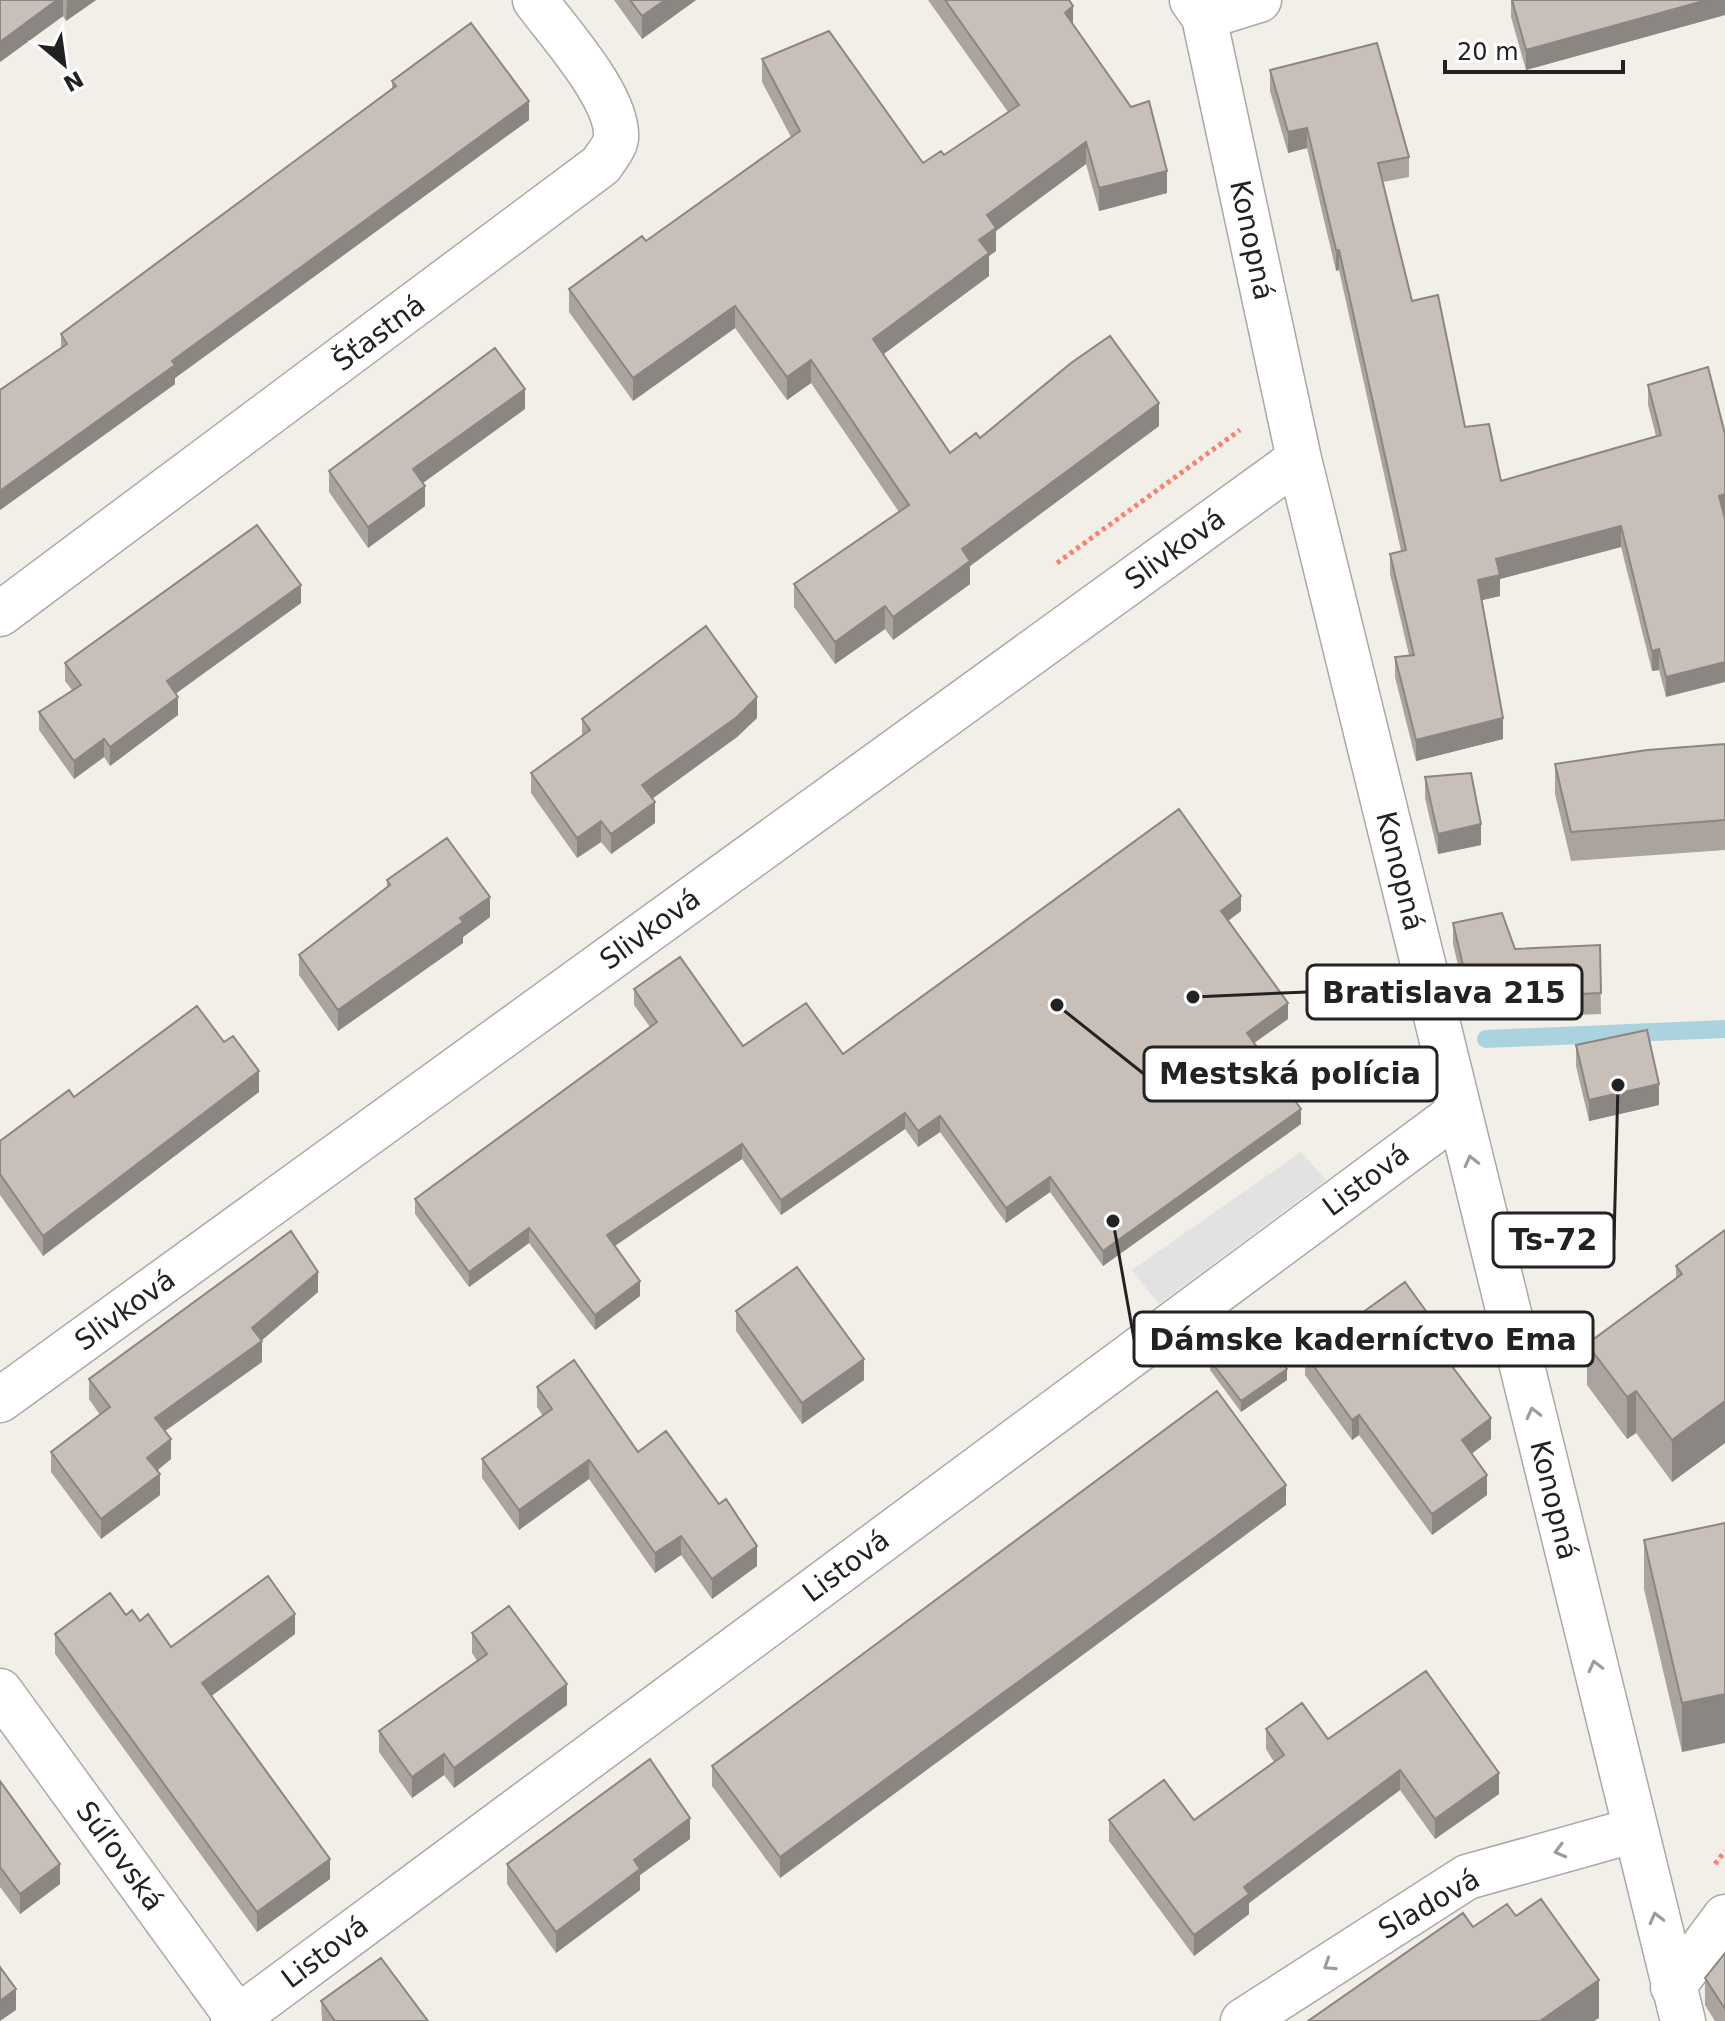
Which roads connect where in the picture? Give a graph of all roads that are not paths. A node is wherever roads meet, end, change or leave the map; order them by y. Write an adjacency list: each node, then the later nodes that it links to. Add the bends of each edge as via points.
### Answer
1 (535, 0): 5 (street, Šťastná, via 615,118 616,141 601,165)
2 (1259, 0): 3 (street)
3 (1198, 8): 4 (street, Konopná)
4 (1299, 459): 6 (street, Konopná); 7 (street, Slivková)
5 (0, 614)
6 (1459, 1112): 9 (street, Konopná, one-way to 6); 12 (street, Listová)
7 (0, 1400)
8 (0, 1691): 12 (street, Súľovská)
9 (1635, 1830): 11 (street, Konopná, one-way to 9); 13 (street, Sladová, one-way to 13, via 1467,1877)
10 (1725, 1917): 11 (street)
11 (1678, 2004)
12 (237, 2020)
13 (1243, 2021)

